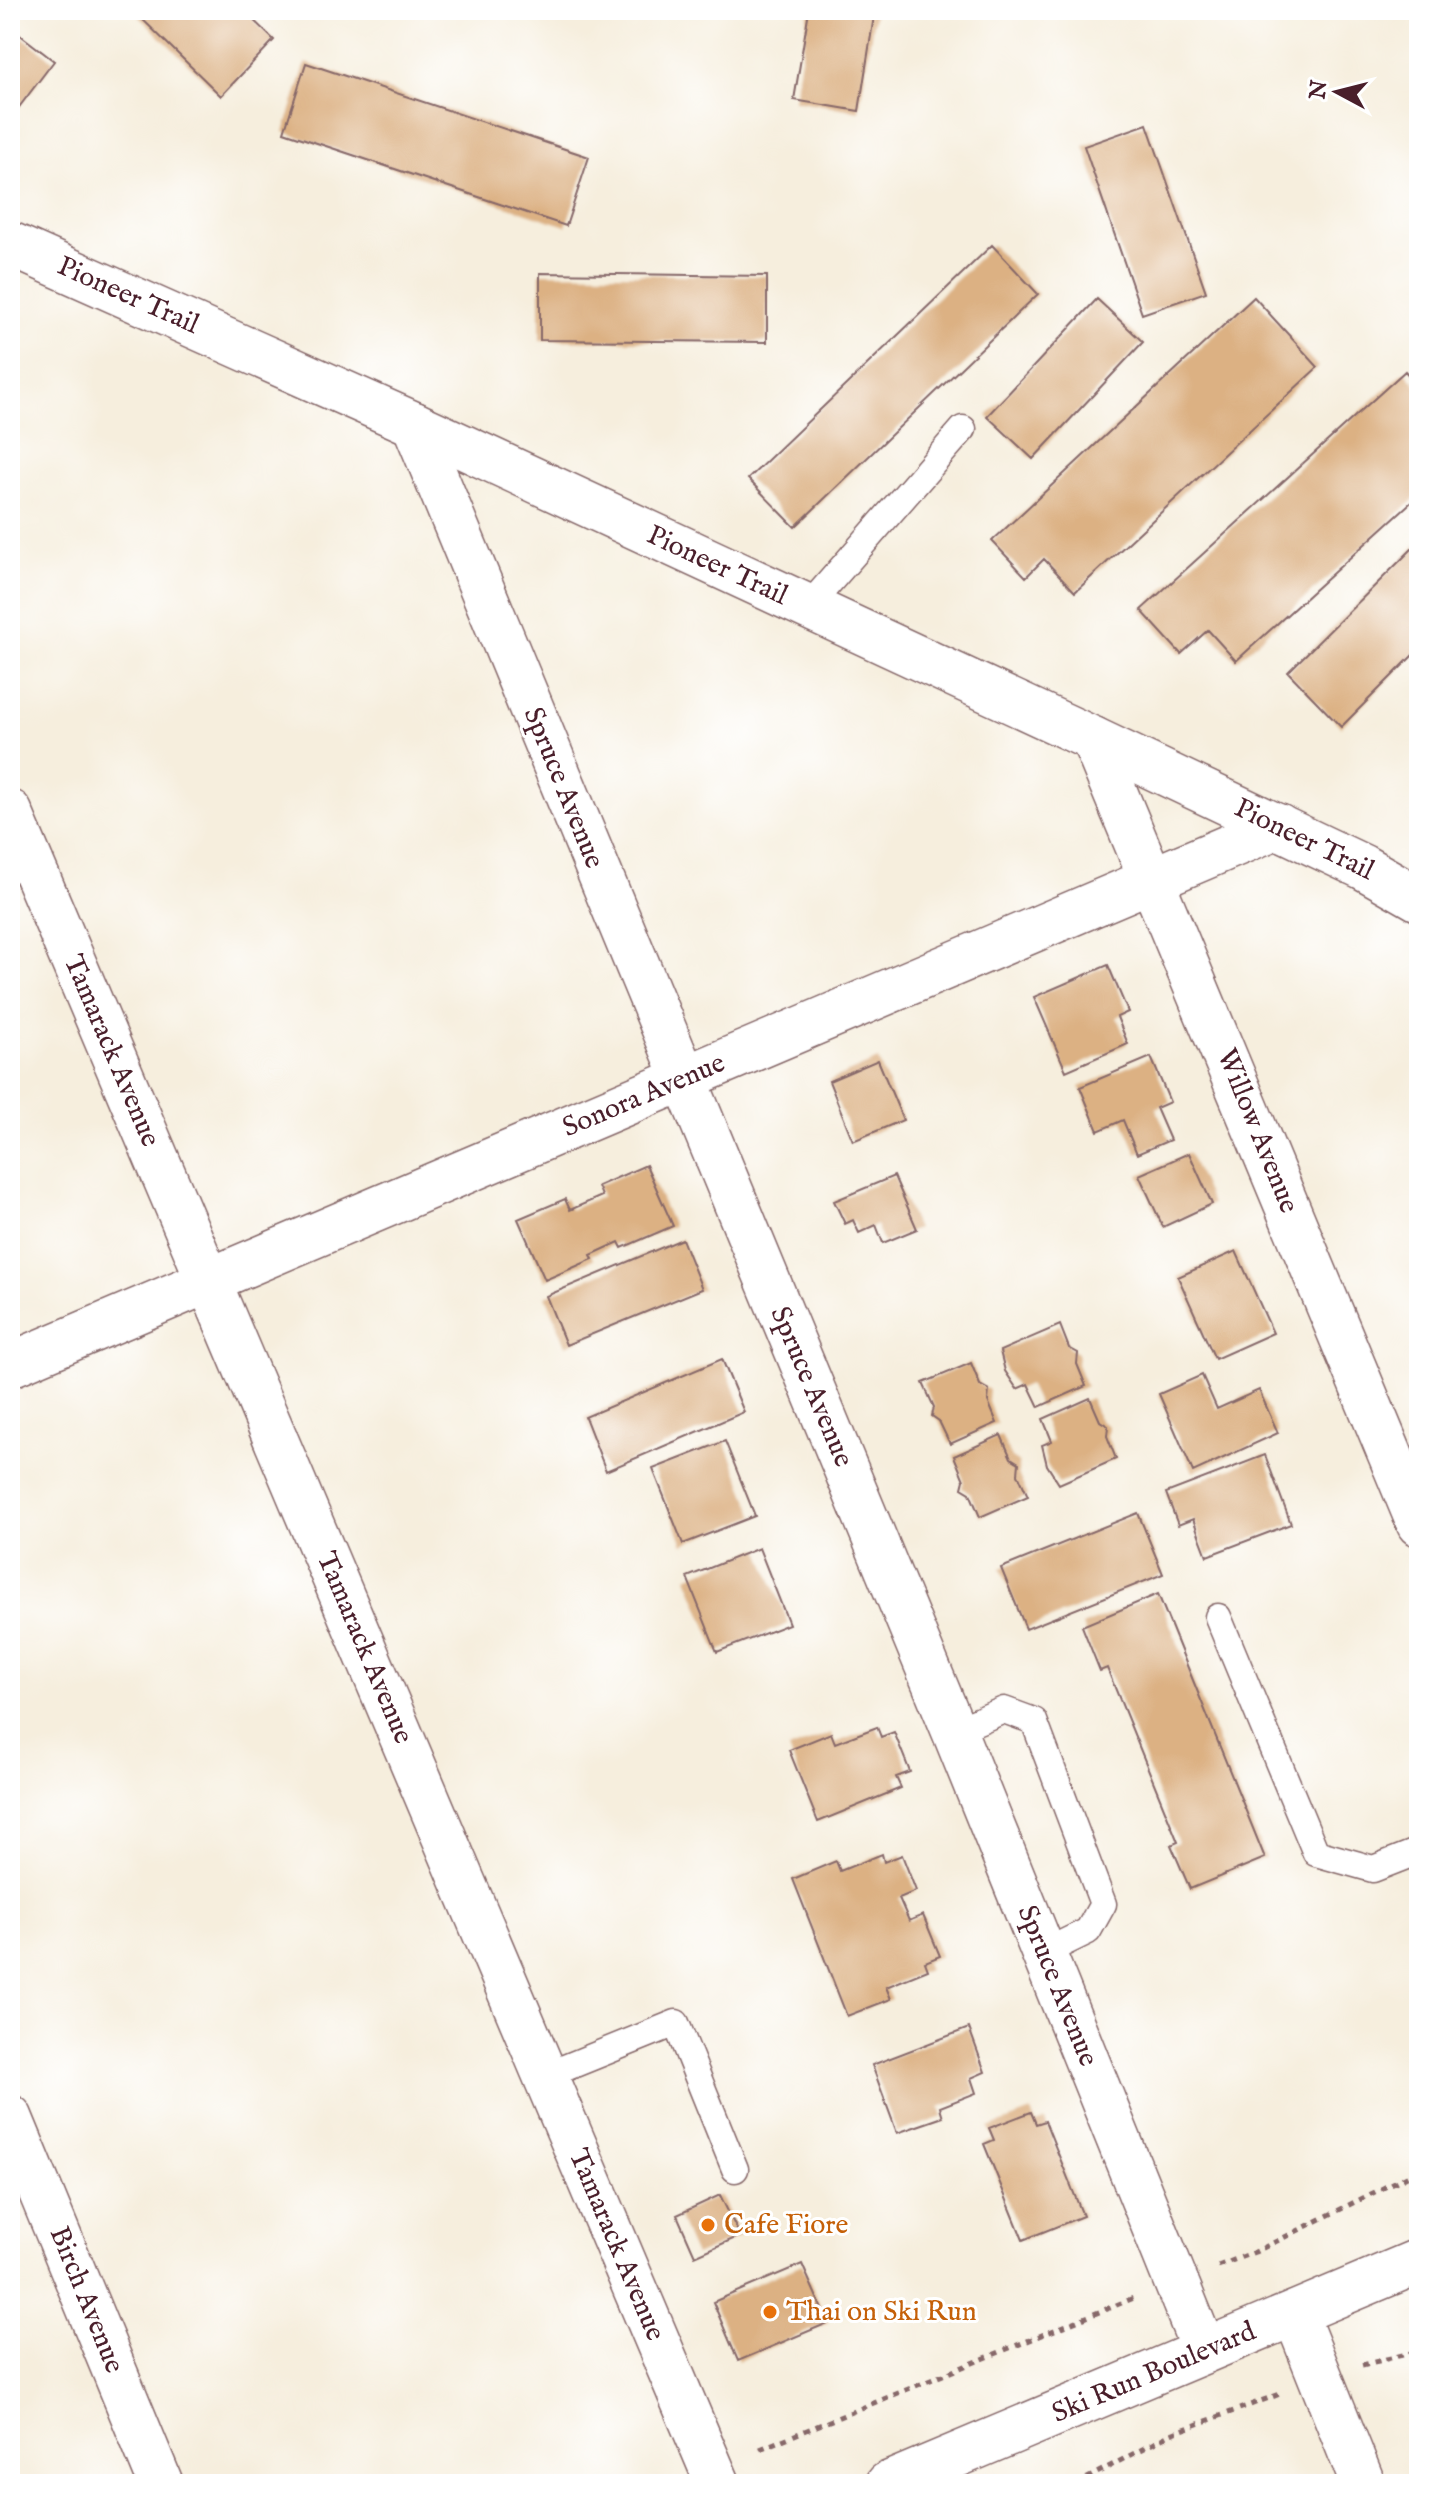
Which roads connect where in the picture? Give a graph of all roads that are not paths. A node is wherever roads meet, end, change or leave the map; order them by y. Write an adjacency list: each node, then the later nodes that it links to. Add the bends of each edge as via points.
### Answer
1 (10, 244): 2 (street, Pioneer Trail)
2 (414, 424): 4 (street, Pioneer Trail); 10 (street, Spruce Avenue)
3 (963, 429): 4 (lane)
4 (807, 608): 5 (street, Pioneer Trail)
5 (1093, 739): 7 (street, Pioneer Trail); 8 (street, Willow Avenue)
6 (10, 812): 11 (street, Tamarack Avenue)
7 (1278, 826): 8 (street, Sonora Avenue); 9 (street, Pioneer Trail)
8 (1153, 880): 10 (street, Sonora Avenue); 13 (street, Willow Avenue)
9 (1419, 899)
10 (683, 1080): 11 (street, Sonora Avenue); 15 (street, Spruce Avenue)
11 (209, 1282): 12 (street, Sonora Avenue); 18 (street, Tamarack Avenue)
12 (10, 1365)
13 (1419, 1524)
14 (1218, 1617): 16 (lane, via 1316,1853 1373,1869)
15 (954, 1731): 17 (street, Spruce Avenue); 17 (lane, via 1004,1710 1034,1721 1103,1904 1088,1931)
16 (1419, 1851)
17 (1043, 1953): 23 (street, Spruce Avenue)
18 (545, 2076): 20 (lane, via 676,2023); 25 (street, Tamarack Avenue)
19 (10, 2117): 24 (street, Birch Avenue)
20 (735, 2169)
21 (1419, 2261): 22 (street, Ski Run Boulevard)
22 (1295, 2314): 23 (street, Ski Run Boulevard); 27 (street)
23 (1204, 2351): 26 (street, Ski Run Boulevard)
24 (161, 2484)
25 (718, 2484)
26 (888, 2484)
27 (1363, 2484)

